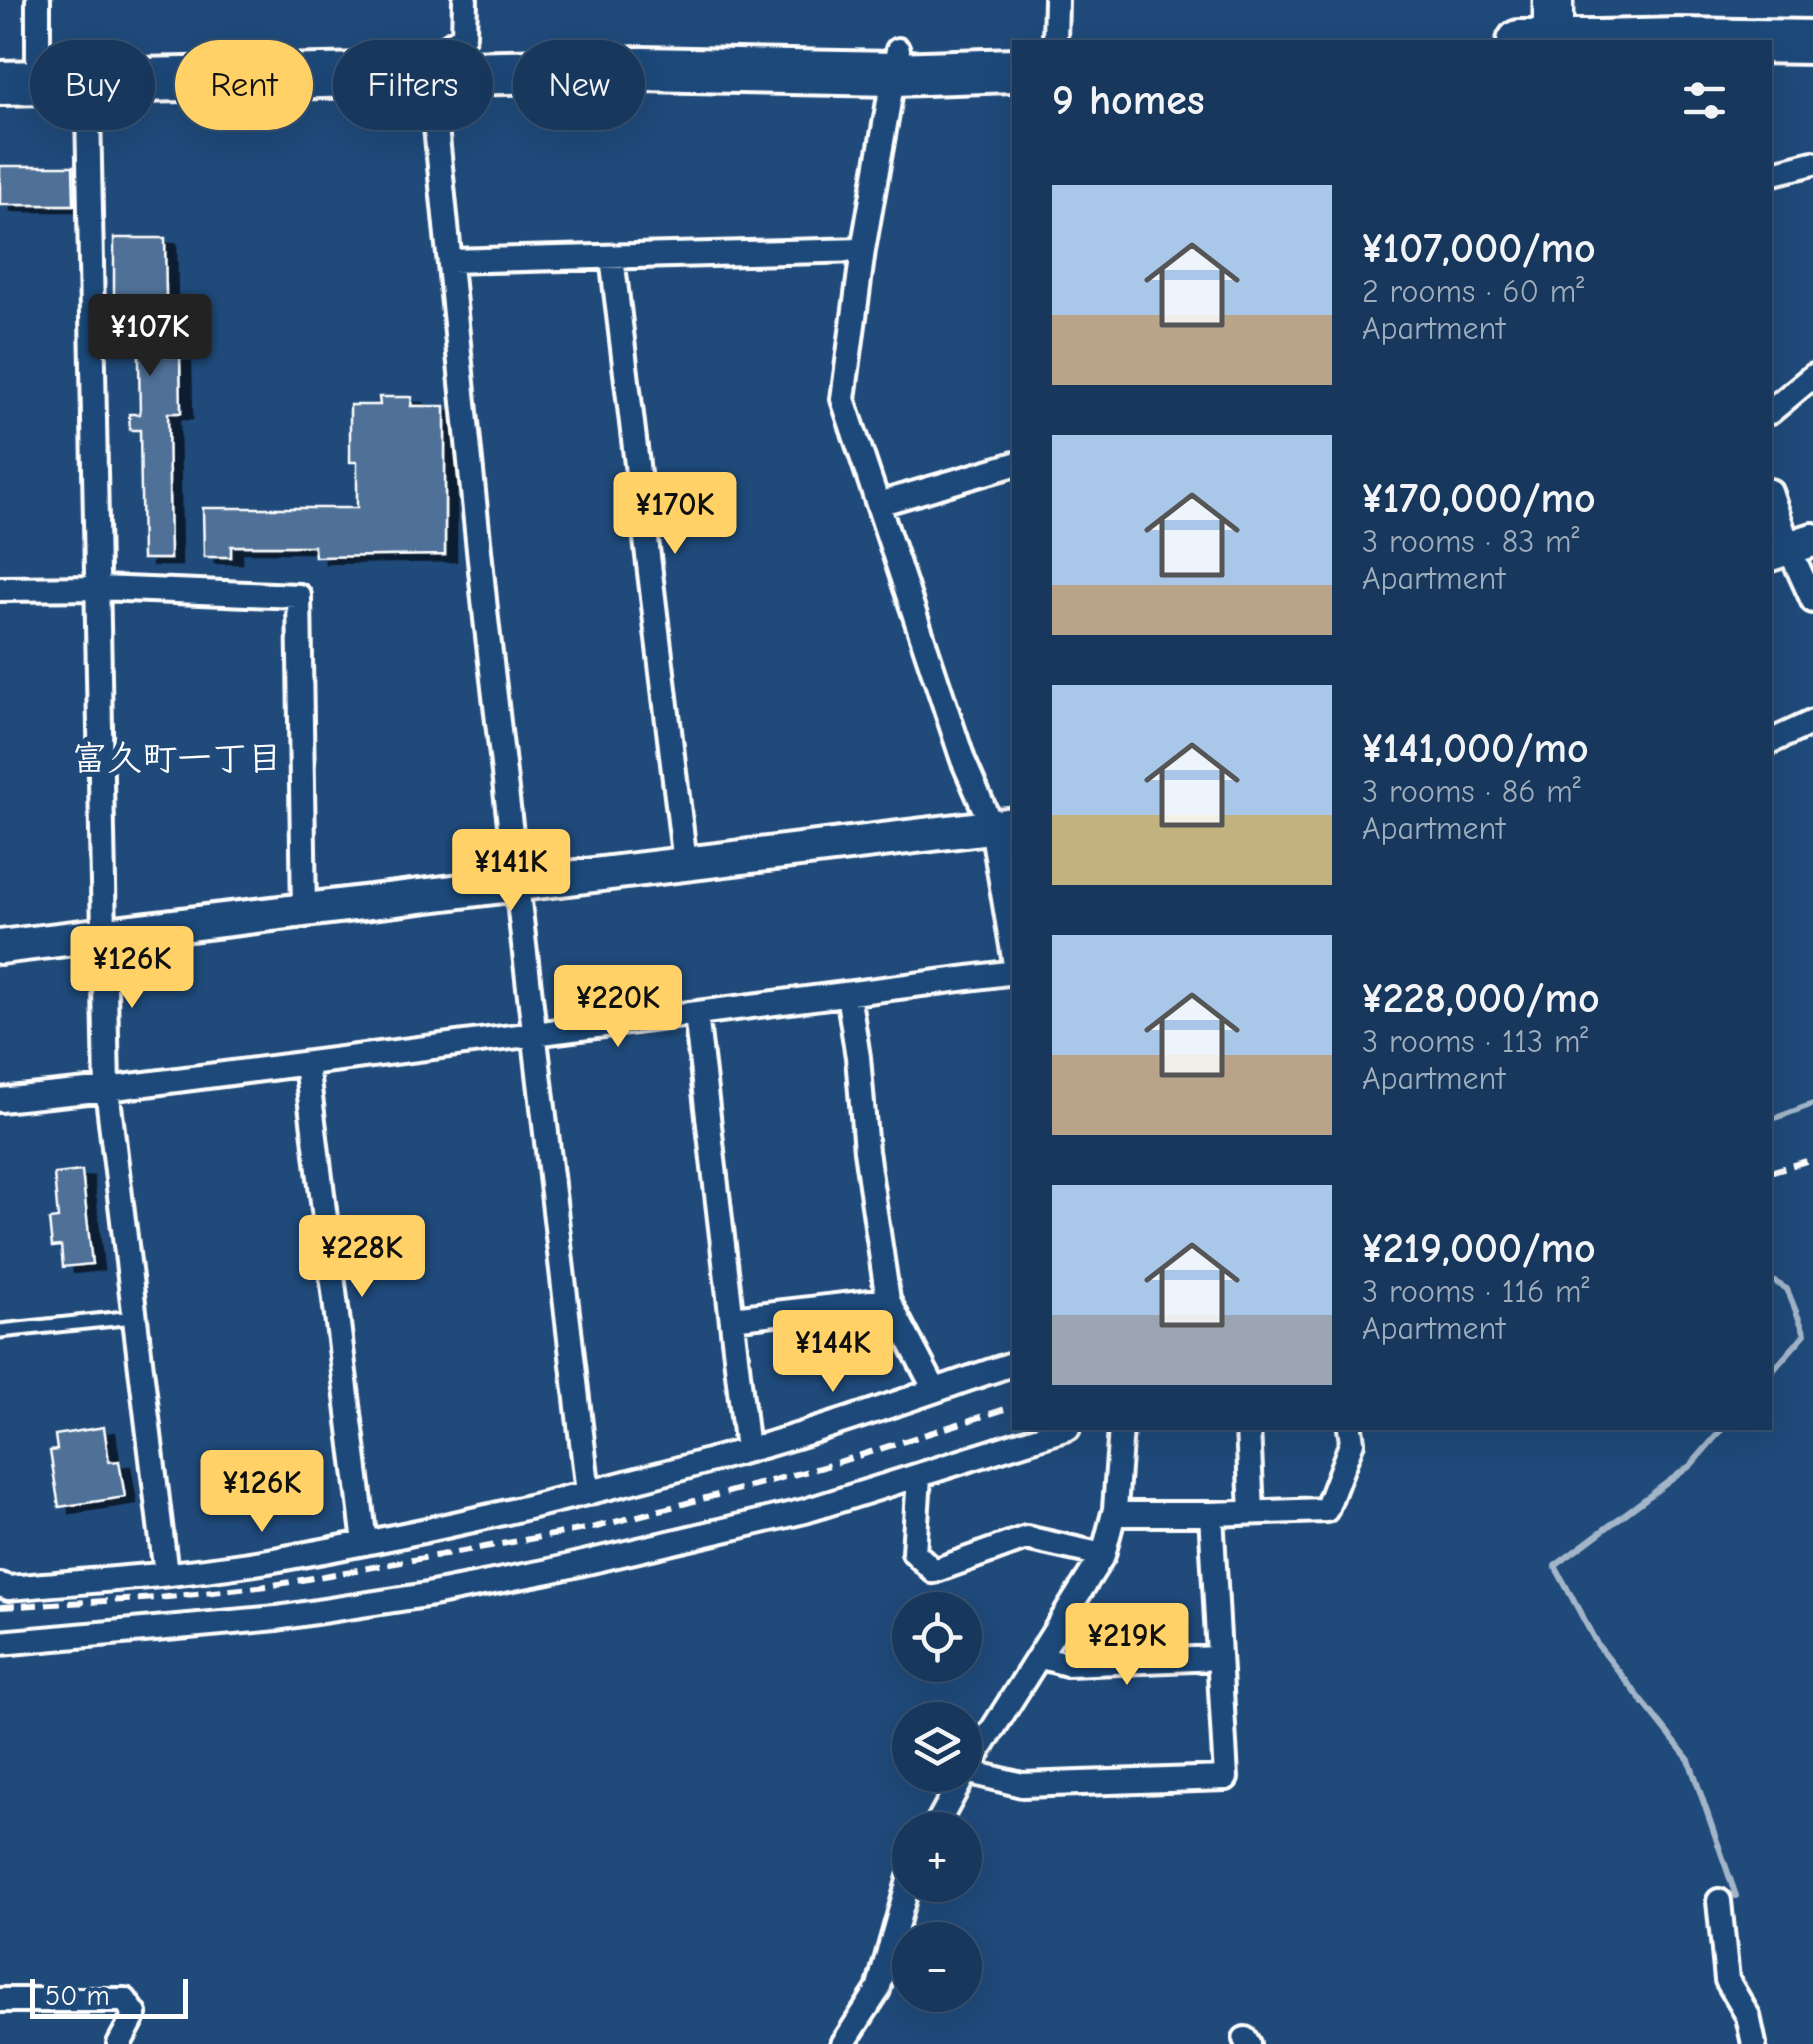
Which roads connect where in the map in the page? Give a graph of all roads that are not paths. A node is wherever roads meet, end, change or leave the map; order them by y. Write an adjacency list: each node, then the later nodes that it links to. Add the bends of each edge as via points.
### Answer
1 (38, 0): 11 (street)
2 (464, 0): 5 (street)
3 (1056, 0): 6 (street)
4 (1552, 0): 7 (main road)
5 (460, 40)
6 (1055, 40)
7 (1554, 40)
8 (1772, 42): 9 (highway)
9 (1813, 42)
10 (1012, 50): 12 (highway)
11 (19, 58)
12 (896, 62): 16 (highway); 18 (highway); 25 (street)
13 (1813, 65): 14 (highway)
14 (1772, 66)
15 (333, 67): 17 (highway)
16 (493, 67)
17 (155, 69)
18 (1012, 70)
19 (30, 79): 20 (highway)
20 (0, 83)
21 (88, 130): 34 (street)
22 (439, 130): 27 (street)
23 (1813, 163): 24 (street)
24 (1772, 173)
25 (863, 250): 26 (street); 32 (street, via 843,398)
26 (612, 257): 27 (street); 40 (street)
27 (450, 261): 41 (street)
28 (1813, 376): 29 (street)
29 (1772, 410)
30 (1012, 465): 32 (street)
31 (1772, 496): 33 (street)
32 (878, 504): 39 (street, via 964,760)
33 (1791, 548): 36 (street)
34 (99, 588): 35 (street); 42 (street, via 299,596); 44 (street)
35 (0, 589)
36 (1813, 602)
37 (1813, 722): 38 (street)
38 (1772, 741)
39 (1003, 825): 40 (street); 43 (street)
40 (685, 863): 41 (street)
41 (515, 882): 42 (street); 49 (street)
42 (304, 911): 44 (street)
43 (1012, 929)
44 (104, 934): 45 (street); 51 (street)
45 (0, 947)
46 (1012, 972): 47 (street)
47 (848, 994): 48 (street); 53 (street)
48 (696, 1014): 49 (street); 55 (street)
49 (532, 1035): 50 (street); 65 (street)
50 (306, 1064): 51 (street); 69 (street)
51 (107, 1089): 52 (street); 54 (street)
52 (0, 1100)
53 (888, 1300): 55 (street); 58 (street)
54 (134, 1317): 56 (lane); 71 (street)
55 (732, 1318): 63 (street)
56 (0, 1331)
57 (1012, 1364): 58 (street)
58 (935, 1390): 63 (street)
59 (1062, 1430): 64 (street)
60 (1121, 1430): 67 (street)
61 (1248, 1430): 66 (street)
62 (1350, 1430): 66 (street, via 1352,1442 1326,1510)
63 (747, 1450): 65 (street)
64 (919, 1477): 70 (street, via 914,1552 934,1570 1026,1538); 73 (street, via 680,1542 426,1595 277,1618)
65 (588, 1493): 69 (street)
66 (1252, 1512): 68 (street)
67 (1114, 1514): 68 (street); 70 (street)
68 (1211, 1514): 75 (street)
69 (365, 1543): 71 (street)
70 (1103, 1555): 74 (street)
71 (166, 1574): 72 (street)
72 (0, 1585)
73 (0, 1642)
74 (1041, 1657): 75 (street, via 1068,1664); 76 (street)
75 (1219, 1658): 77 (street, via 1226,1778 1022,1785)
76 (982, 1747)
77 (982, 1777)
78 (1719, 1901): 83 (street, via 1727,1980 1748,2016)
79 (903, 1902): 82 (street, via 878,1990)
80 (0, 2000): 81 (street, via 125,2000 135,2014)
81 (119, 2044)
82 (843, 2044)
83 (1754, 2044)

